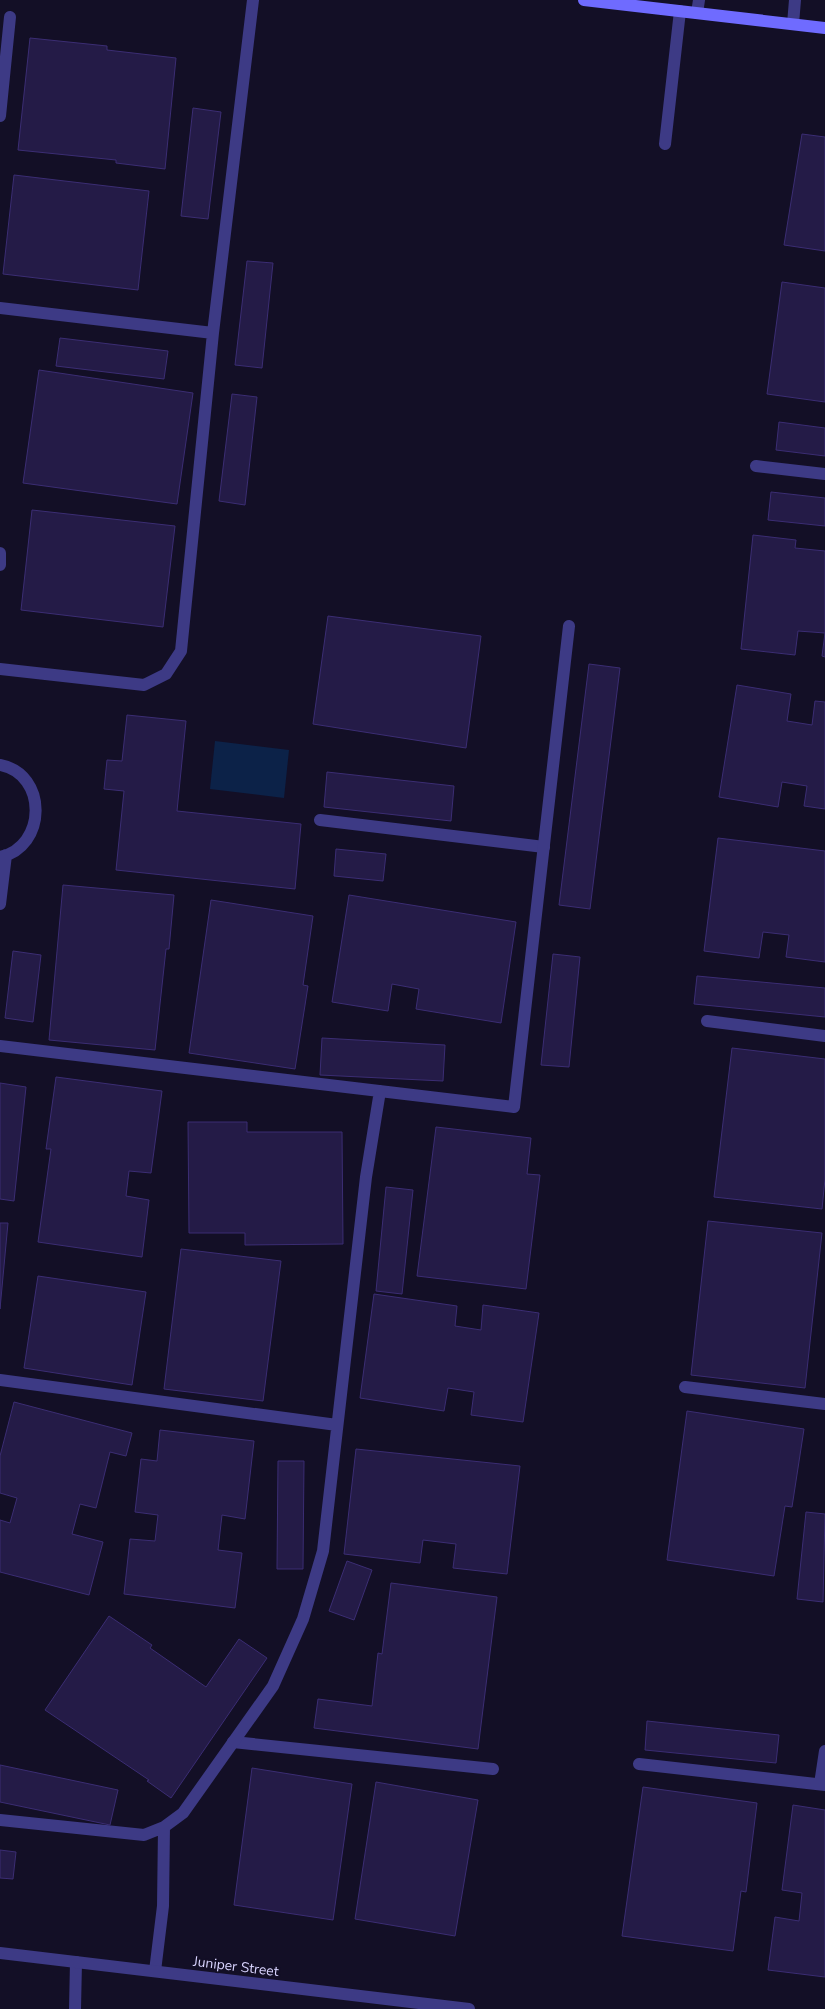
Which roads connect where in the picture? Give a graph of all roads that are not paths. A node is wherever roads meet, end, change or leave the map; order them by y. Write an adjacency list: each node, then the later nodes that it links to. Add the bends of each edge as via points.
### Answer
1 (253, 0): 13 (street)
2 (584, 0): 5 (main road)
3 (699, 0): 6 (street)
4 (796, 0): 8 (street)
5 (680, 11): 6 (main road); 11 (street)
6 (697, 13): 8 (main road)
7 (10, 17): 10 (street)
8 (793, 24): 9 (main road)
9 (825, 28)
10 (0, 116)
11 (665, 144)
12 (0, 308): 13 (street)
13 (213, 333): 19 (street, via 181,651 166,674 144,685)
14 (756, 466): 15 (street)
15 (825, 474)
16 (0, 553): 17 (street)
17 (0, 565)
18 (569, 626): 22 (street)
19 (0, 669)
20 (0, 765): 23 (street, via 17,773 27,783 37,810 35,824 28,837 19,848)
21 (320, 820): 22 (street)
22 (544, 847): 28 (street, via 514,1107)
23 (3, 856): 24 (street)
24 (0, 904)
25 (706, 1021): 26 (street)
26 (825, 1036)
27 (0, 1046): 28 (street)
28 (380, 1091): 32 (street, via 366,1177)
29 (0, 1380): 32 (street)
30 (685, 1387): 31 (street)
31 (825, 1404)
32 (337, 1425): 33 (street, via 324,1551 303,1619 273,1686)
33 (233, 1742): 36 (street); 39 (street, via 183,1813)
34 (825, 1751): 37 (street)
35 (639, 1764): 37 (street)
36 (493, 1769)
37 (823, 1785)
38 (0, 1820): 39 (street, via 144,1835)
39 (164, 1827): 42 (street, via 163,1906)
40 (0, 1953): 41 (street, Juniper Street)
41 (76, 1962): 42 (street, Juniper Street); 43 (street)
42 (156, 1971): 44 (street, Juniper Street)
43 (74, 2009)
44 (469, 2009)

